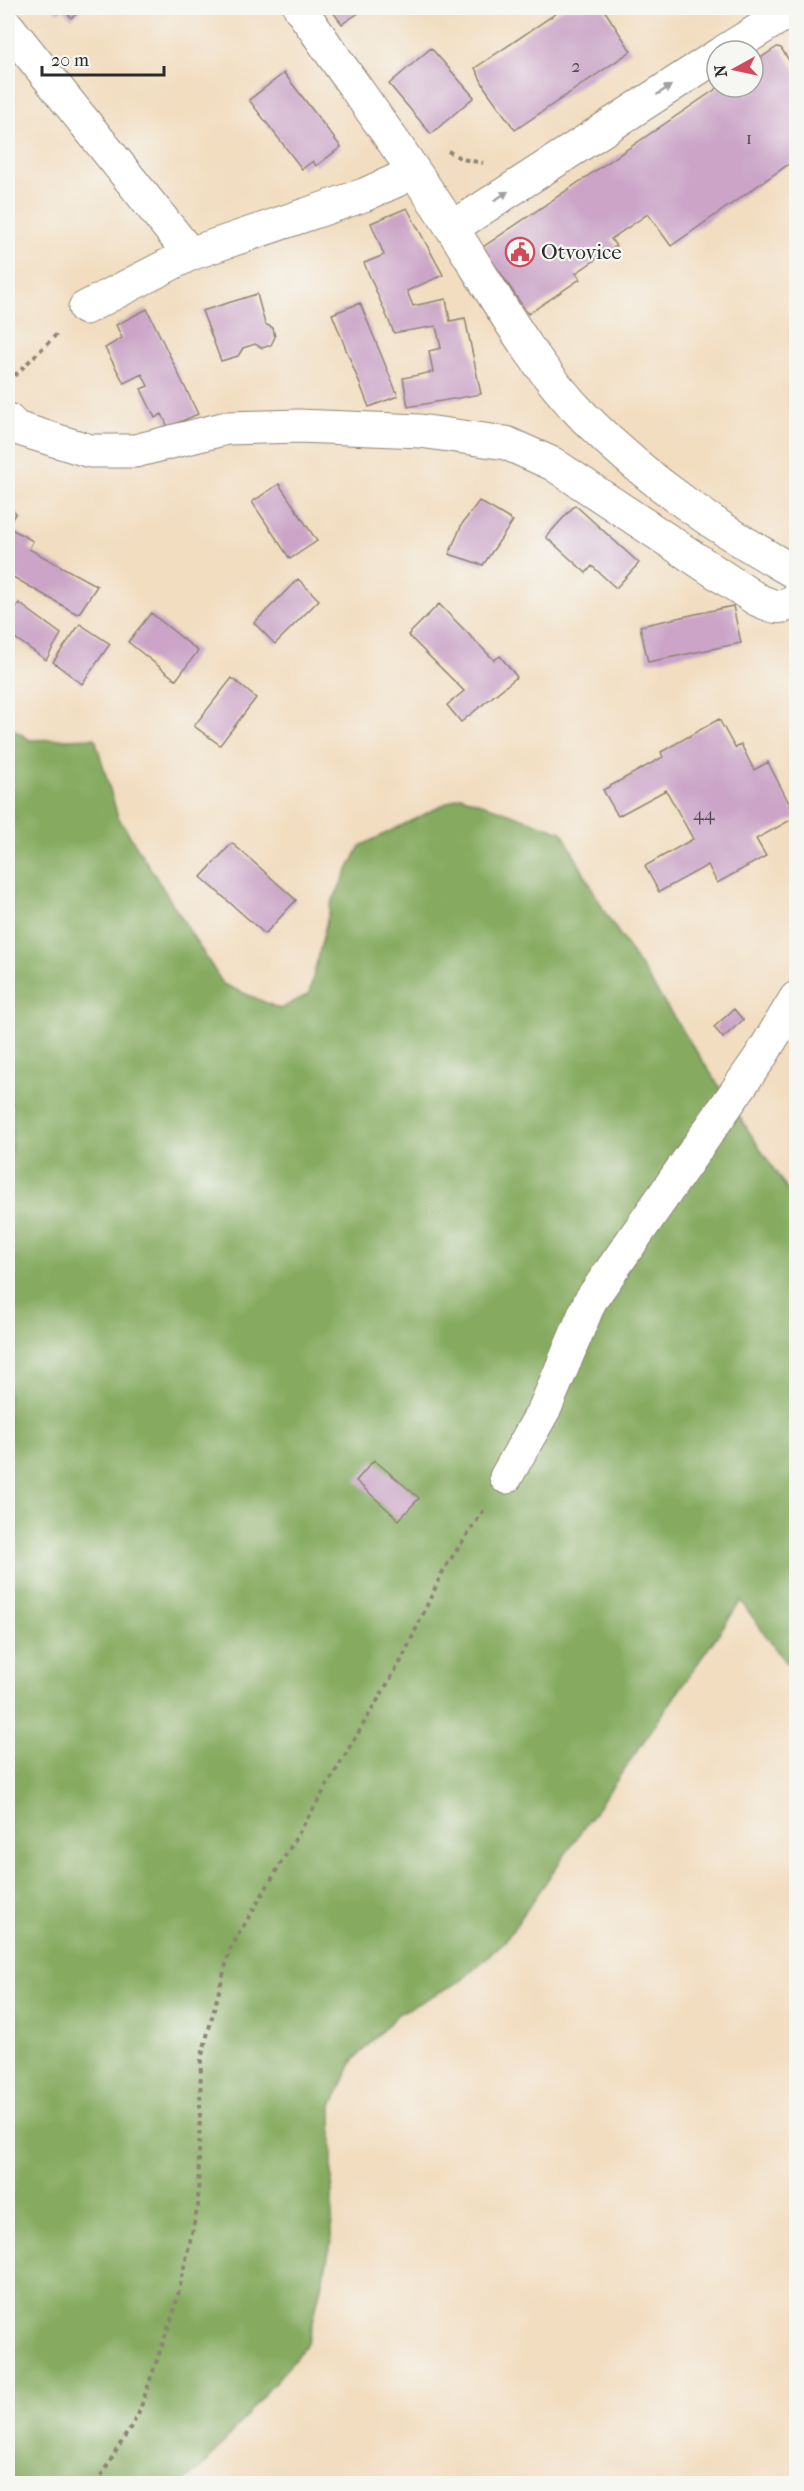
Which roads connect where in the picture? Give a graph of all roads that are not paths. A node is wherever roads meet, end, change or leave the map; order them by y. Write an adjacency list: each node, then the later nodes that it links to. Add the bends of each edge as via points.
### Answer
1 (300, 8): 6 (street)
2 (794, 8): 4 (street)
3 (8, 27): 8 (street)
4 (744, 39)
5 (705, 64): 7 (street, one-way to 5)
6 (413, 173): 7 (street); 8 (street, via 364,195)
7 (452, 228): 11 (street, via 517,334 584,416 663,489 706,520)
8 (190, 254): 9 (street)
9 (85, 308)
10 (8, 420): 12 (street, via 16,428 90,451 135,451 227,428 298,426 420,431 506,442 553,464 756,599 776,608 787,607)
11 (796, 573)
12 (796, 599)
13 (796, 998): 14 (street, via 761,1056 590,1301 545,1408)
14 (506, 1477)

